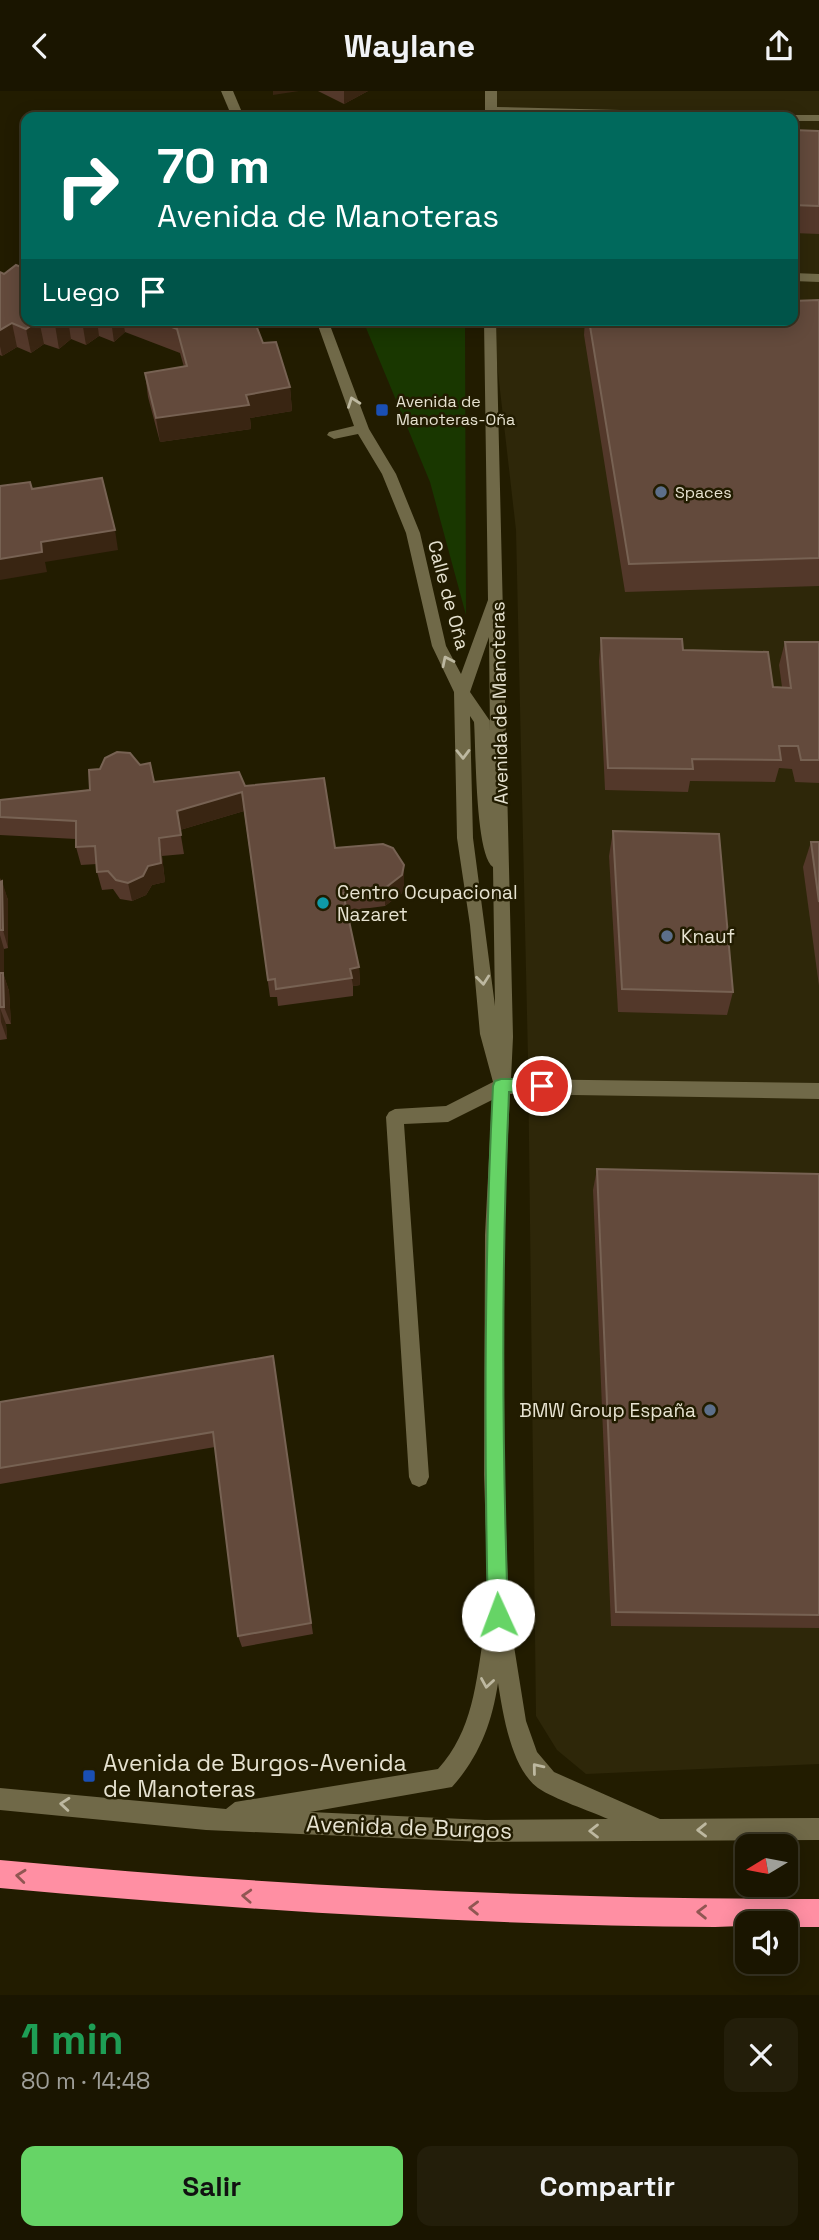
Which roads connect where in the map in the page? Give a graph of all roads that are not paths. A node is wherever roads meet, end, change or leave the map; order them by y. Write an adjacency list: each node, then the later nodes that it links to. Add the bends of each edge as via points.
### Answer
1 (228, 91): 3 (street)
2 (491, 91): 4 (street)
3 (236, 112)
4 (491, 112)
5 (798, 118): 6 (street)
6 (819, 118)
7 (798, 277): 8 (street)
8 (819, 278)
9 (324, 326): 11 (street, Calle de Oña, one-way to 9)
10 (490, 326): 13 (street, Avenida de Manoteras)
11 (362, 429): 12 (street); 14 (street, Calle de Oña, one-way to 11, via 439,646 413,533 388,474)
12 (334, 435)
13 (497, 594): 14 (street); 15 (street, Avenida de Manoteras)
14 (462, 692): 15 (street, Calle de Oña, via 482,721 488,834); 16 (street, one-way to 16, via 465,838 489,1034)
15 (503, 888): 16 (street, Avenida de Manoteras)
16 (501, 1086): 17 (street); 18 (street, via 448,1114 395,1117); 19 (street, Avenida de Manoteras, via 494,1235)
17 (819, 1091)
18 (419, 1477)
19 (498, 1615): 21 (street, Avenida de Manoteras, one-way to 21, via 481,1719 469,1749 444,1779); 23 (street, Avenida de Manoteras, one-way to 19, via 546,1780 529,1759 515,1721)
20 (0, 1799): 21 (street, Avenida de Burgos, one-way to 20)
21 (206, 1819): 23 (street, Avenida de Burgos, one-way to 21, via 485,1831)
22 (819, 1829): 23 (street, Avenida de Burgos, one-way to 23)
23 (662, 1831)
24 (0, 1874): 25 (highway, one-way to 24, via 449,1908 183,1892)
25 (819, 1913)

